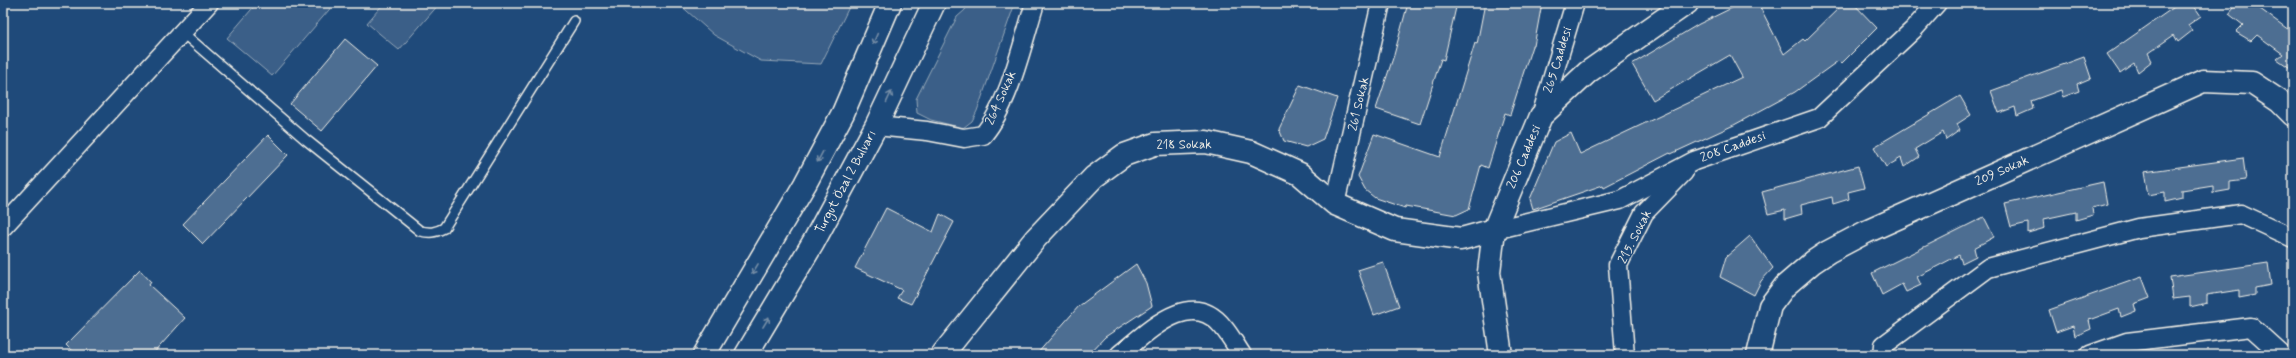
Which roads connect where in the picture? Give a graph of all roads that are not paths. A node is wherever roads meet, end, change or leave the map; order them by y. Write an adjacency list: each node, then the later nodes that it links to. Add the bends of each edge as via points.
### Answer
1 (209, 3): 10 (street)
2 (890, 3): 19 (main road, one-way to 19, via 840,120)
3 (934, 3): 13 (main road, Turgut Özal 2 Bulvarı, one-way to 3)
4 (1035, 3): 13 (street, 264 Sokak, via 1011,78 992,125 983,135 964,138)
5 (1381, 3): 15 (street, 261 Sokak)
6 (1575, 3): 12 (street, 265 Caddesi)
7 (1687, 3): 12 (main road, 206 Caddesi, via 1588,72)
8 (1937, 3): 14 (street, 208 Caddesi, via 1914,30 1819,118)
9 (574, 21): 10 (lane, via 444,228 427,233 420,231 305,139)
10 (183, 33): 16 (street)
11 (2293, 115): 26 (main road, 209 Sokak, via 2279,101 2252,83 2203,81 1909,212 1828,252 1785,286 1770,306)
12 (1541, 116): 17 (main road, 206 Caddesi)
13 (876, 126): 20 (main road, Turgut Özal 2 Bulvarı, one-way to 13, via 813,243)
14 (1694, 161): 17 (street, 208 Caddesi, via 1620,200); 25 (street, 215. Sokak, via 1644,213 1618,265)
15 (1335, 204): 17 (main road, 218 Sokak, via 1395,230 1461,239); 21 (main road, 218 Sokak, via 1300,174 1251,152 1206,142 1155,144 1124,155 1094,177 1036,238)
16 (3, 227)
17 (1494, 230): 24 (main road, 206 Caddesi, via 1489,272)
18 (2293, 238): 27 (street, via 2241,214 2139,228 1988,268 1884,345)
19 (704, 355)
20 (746, 355)
21 (942, 355)
22 (1119, 355): 23 (street, via 1167,318 1184,311 1197,311 1210,316 1223,326)
23 (1242, 355)
24 (1501, 355)
25 (1625, 355)
26 (1758, 355)
27 (1883, 355)
28 (2090, 355): 29 (street, via 2127,342 2251,327)
29 (2282, 355)

